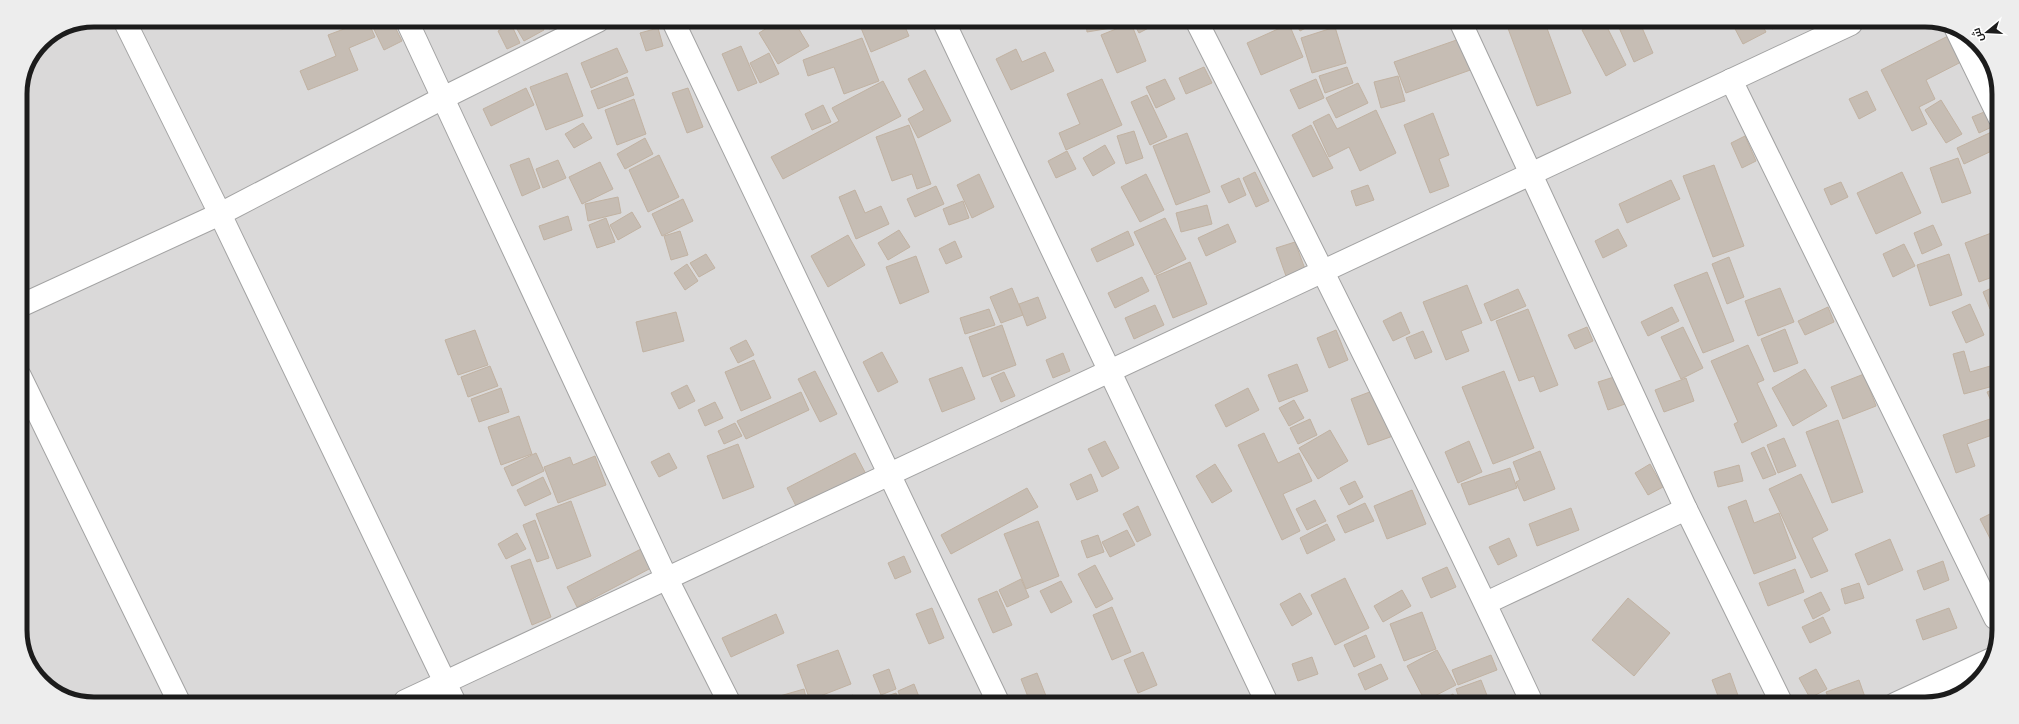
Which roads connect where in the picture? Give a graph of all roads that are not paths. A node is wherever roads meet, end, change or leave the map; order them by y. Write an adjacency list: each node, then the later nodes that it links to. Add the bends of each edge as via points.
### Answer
1 (127, 27): 14 (street)
2 (410, 27): 11 (street)
3 (586, 27): 11 (street)
4 (676, 27): 19 (street)
5 (946, 27): 17 (street)
6 (1200, 27): 15 (street)
7 (1463, 27): 13 (street)
8 (1845, 27): 10 (street)
9 (1959, 36): 12 (street)
10 (1731, 80): 13 (street); 23 (street)
11 (443, 98): 14 (street); 21 (street)
12 (1992, 103)
13 (1531, 173): 15 (street); 20 (street)
14 (220, 214): 16 (street); 25 (street)
15 (1323, 270): 17 (street); 22 (street)
16 (27, 303)
17 (1108, 371): 19 (street); 30 (street)
18 (27, 390): 26 (street)
19 (889, 474): 21 (street); 29 (street)
20 (1686, 509): 22 (street); 32 (street)
21 (666, 577): 25 (street); 28 (street)
22 (1486, 603): 31 (street)
23 (1992, 612)
24 (1983, 663): 33 (street)
25 (449, 692): 27 (street)
26 (177, 697)
27 (425, 697)
28 (726, 697)
29 (996, 697)
30 (1264, 697)
31 (1529, 697)
32 (1779, 697)
33 (1910, 697)

